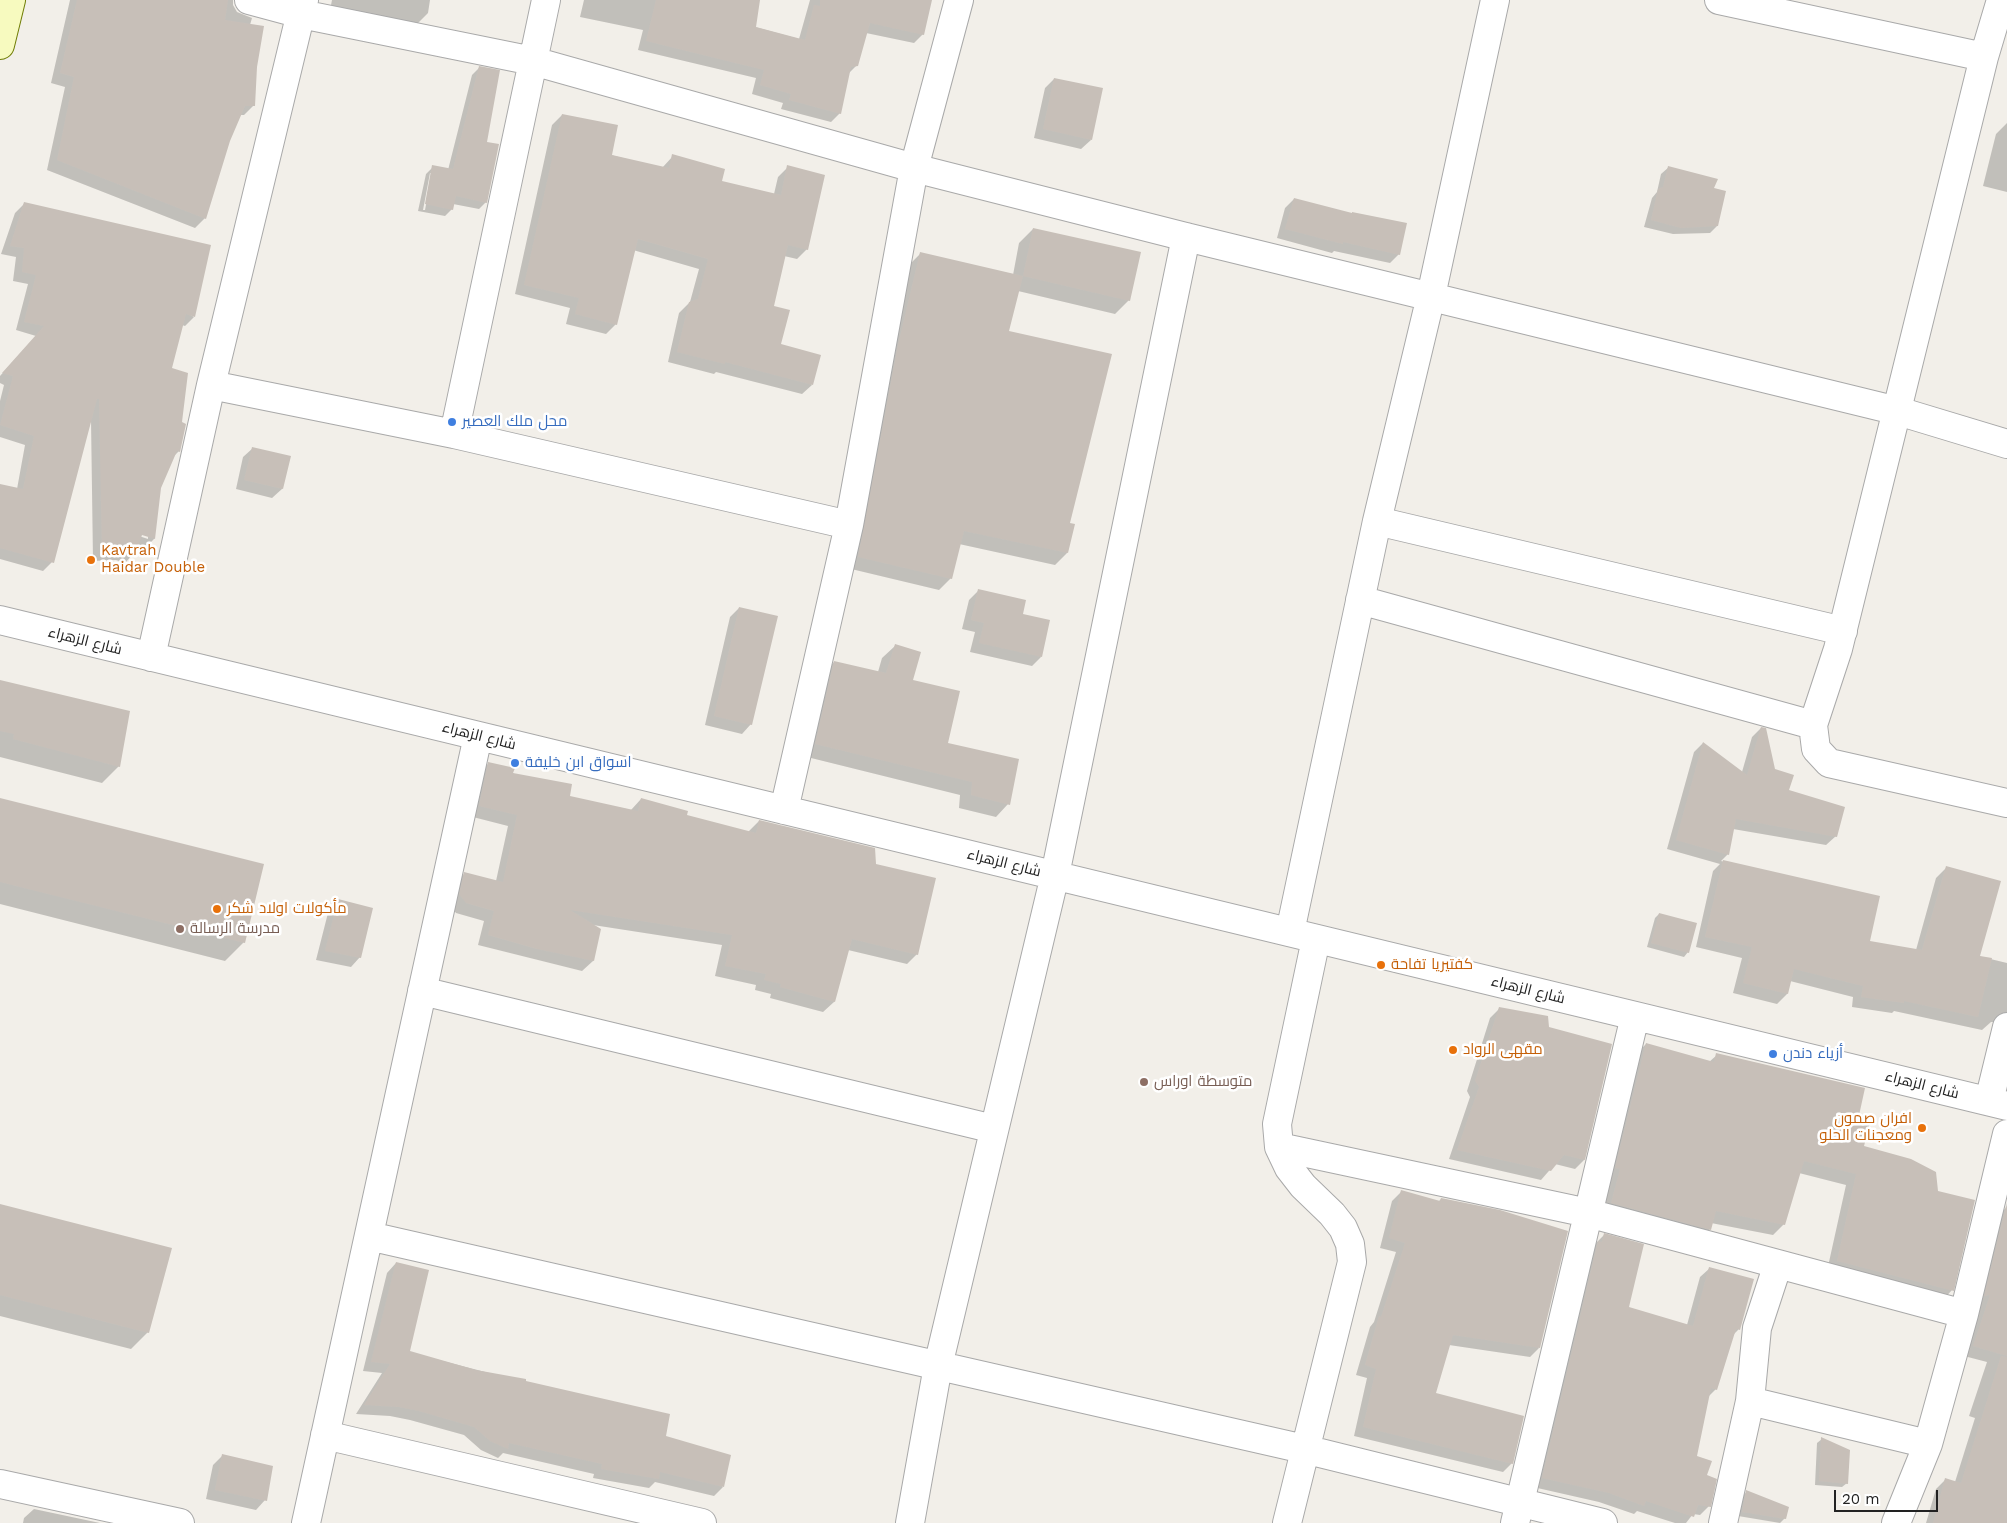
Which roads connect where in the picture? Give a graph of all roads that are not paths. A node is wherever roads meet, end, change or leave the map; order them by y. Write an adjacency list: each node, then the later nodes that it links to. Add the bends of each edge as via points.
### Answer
1 (11, 0): 9 (street)
2 (249, 0): 8 (street)
3 (546, 0): 11 (street)
4 (960, 0): 12 (street)
5 (1495, 0): 14 (street)
6 (1719, 0): 10 (street)
7 (2001, 0): 10 (street)
8 (302, 7): 11 (street); 15 (street)
9 (0, 44)
10 (1984, 57): 16 (street)
11 (533, 60): 12 (street); 17 (street)
12 (914, 168): 13 (street); 20 (street)
13 (1186, 236): 14 (street); 29 (street)
14 (1431, 296): 16 (street); 19 (street)
15 (211, 385): 17 (street); 24 (street)
16 (1898, 411): 18 (street); 23 (street)
17 (454, 434): 20 (street)
18 (2007, 444)
19 (1377, 521): 21 (street); 23 (street)
20 (849, 525): 28 (street)
21 (1360, 600): 25 (street); 30 (street)
22 (0, 620): 24 (street, شارع الزهراء)
23 (1843, 631): 25 (street)
24 (152, 657): 26 (street, شارع الزهراء)
25 (1813, 725): 27 (street, via 1816,750 1829,763)
26 (478, 736): 28 (street, شارع الزهراء); 32 (street)
27 (2007, 803)
28 (784, 810): 29 (street, شارع الزهراء)
29 (1055, 875): 30 (street, شارع الزهراء); 36 (street)
30 (1290, 932): 31 (street, شارع الزهراء)
31 (1316, 938): 33 (street, شارع الزهراء); 38 (street, via 1277,1124)
32 (422, 991): 36 (street); 40 (street)
33 (1635, 1016): 35 (street, شارع الزهراء); 39 (street)
34 (2007, 1027): 35 (street)
35 (1998, 1103)
36 (994, 1129): 43 (street)
37 (2007, 1134): 42 (street)
38 (1280, 1147): 39 (street); 47 (street, via 1288,1168 1343,1228 1350,1244 1352,1262)
39 (1588, 1213): 41 (street); 49 (street)
40 (369, 1236): 43 (street); 45 (street)
41 (1778, 1264): 42 (street); 44 (street, via 1756,1328)
42 (1964, 1314): 46 (street)
43 (938, 1366): 47 (street); 54 (street)
44 (1750, 1401): 46 (street); 57 (street)
45 (325, 1435): 50 (street); 52 (street)
46 (1928, 1444): 58 (street)
47 (1304, 1449): 49 (street); 55 (street)
48 (0, 1484): 51 (street)
49 (1518, 1513): 56 (street)
50 (670, 1519): 53 (street)
51 (180, 1523)
52 (306, 1523)
53 (702, 1523)
54 (910, 1523)
55 (1287, 1523)
56 (1603, 1523)
57 (1723, 1523)
58 (1896, 1523)

